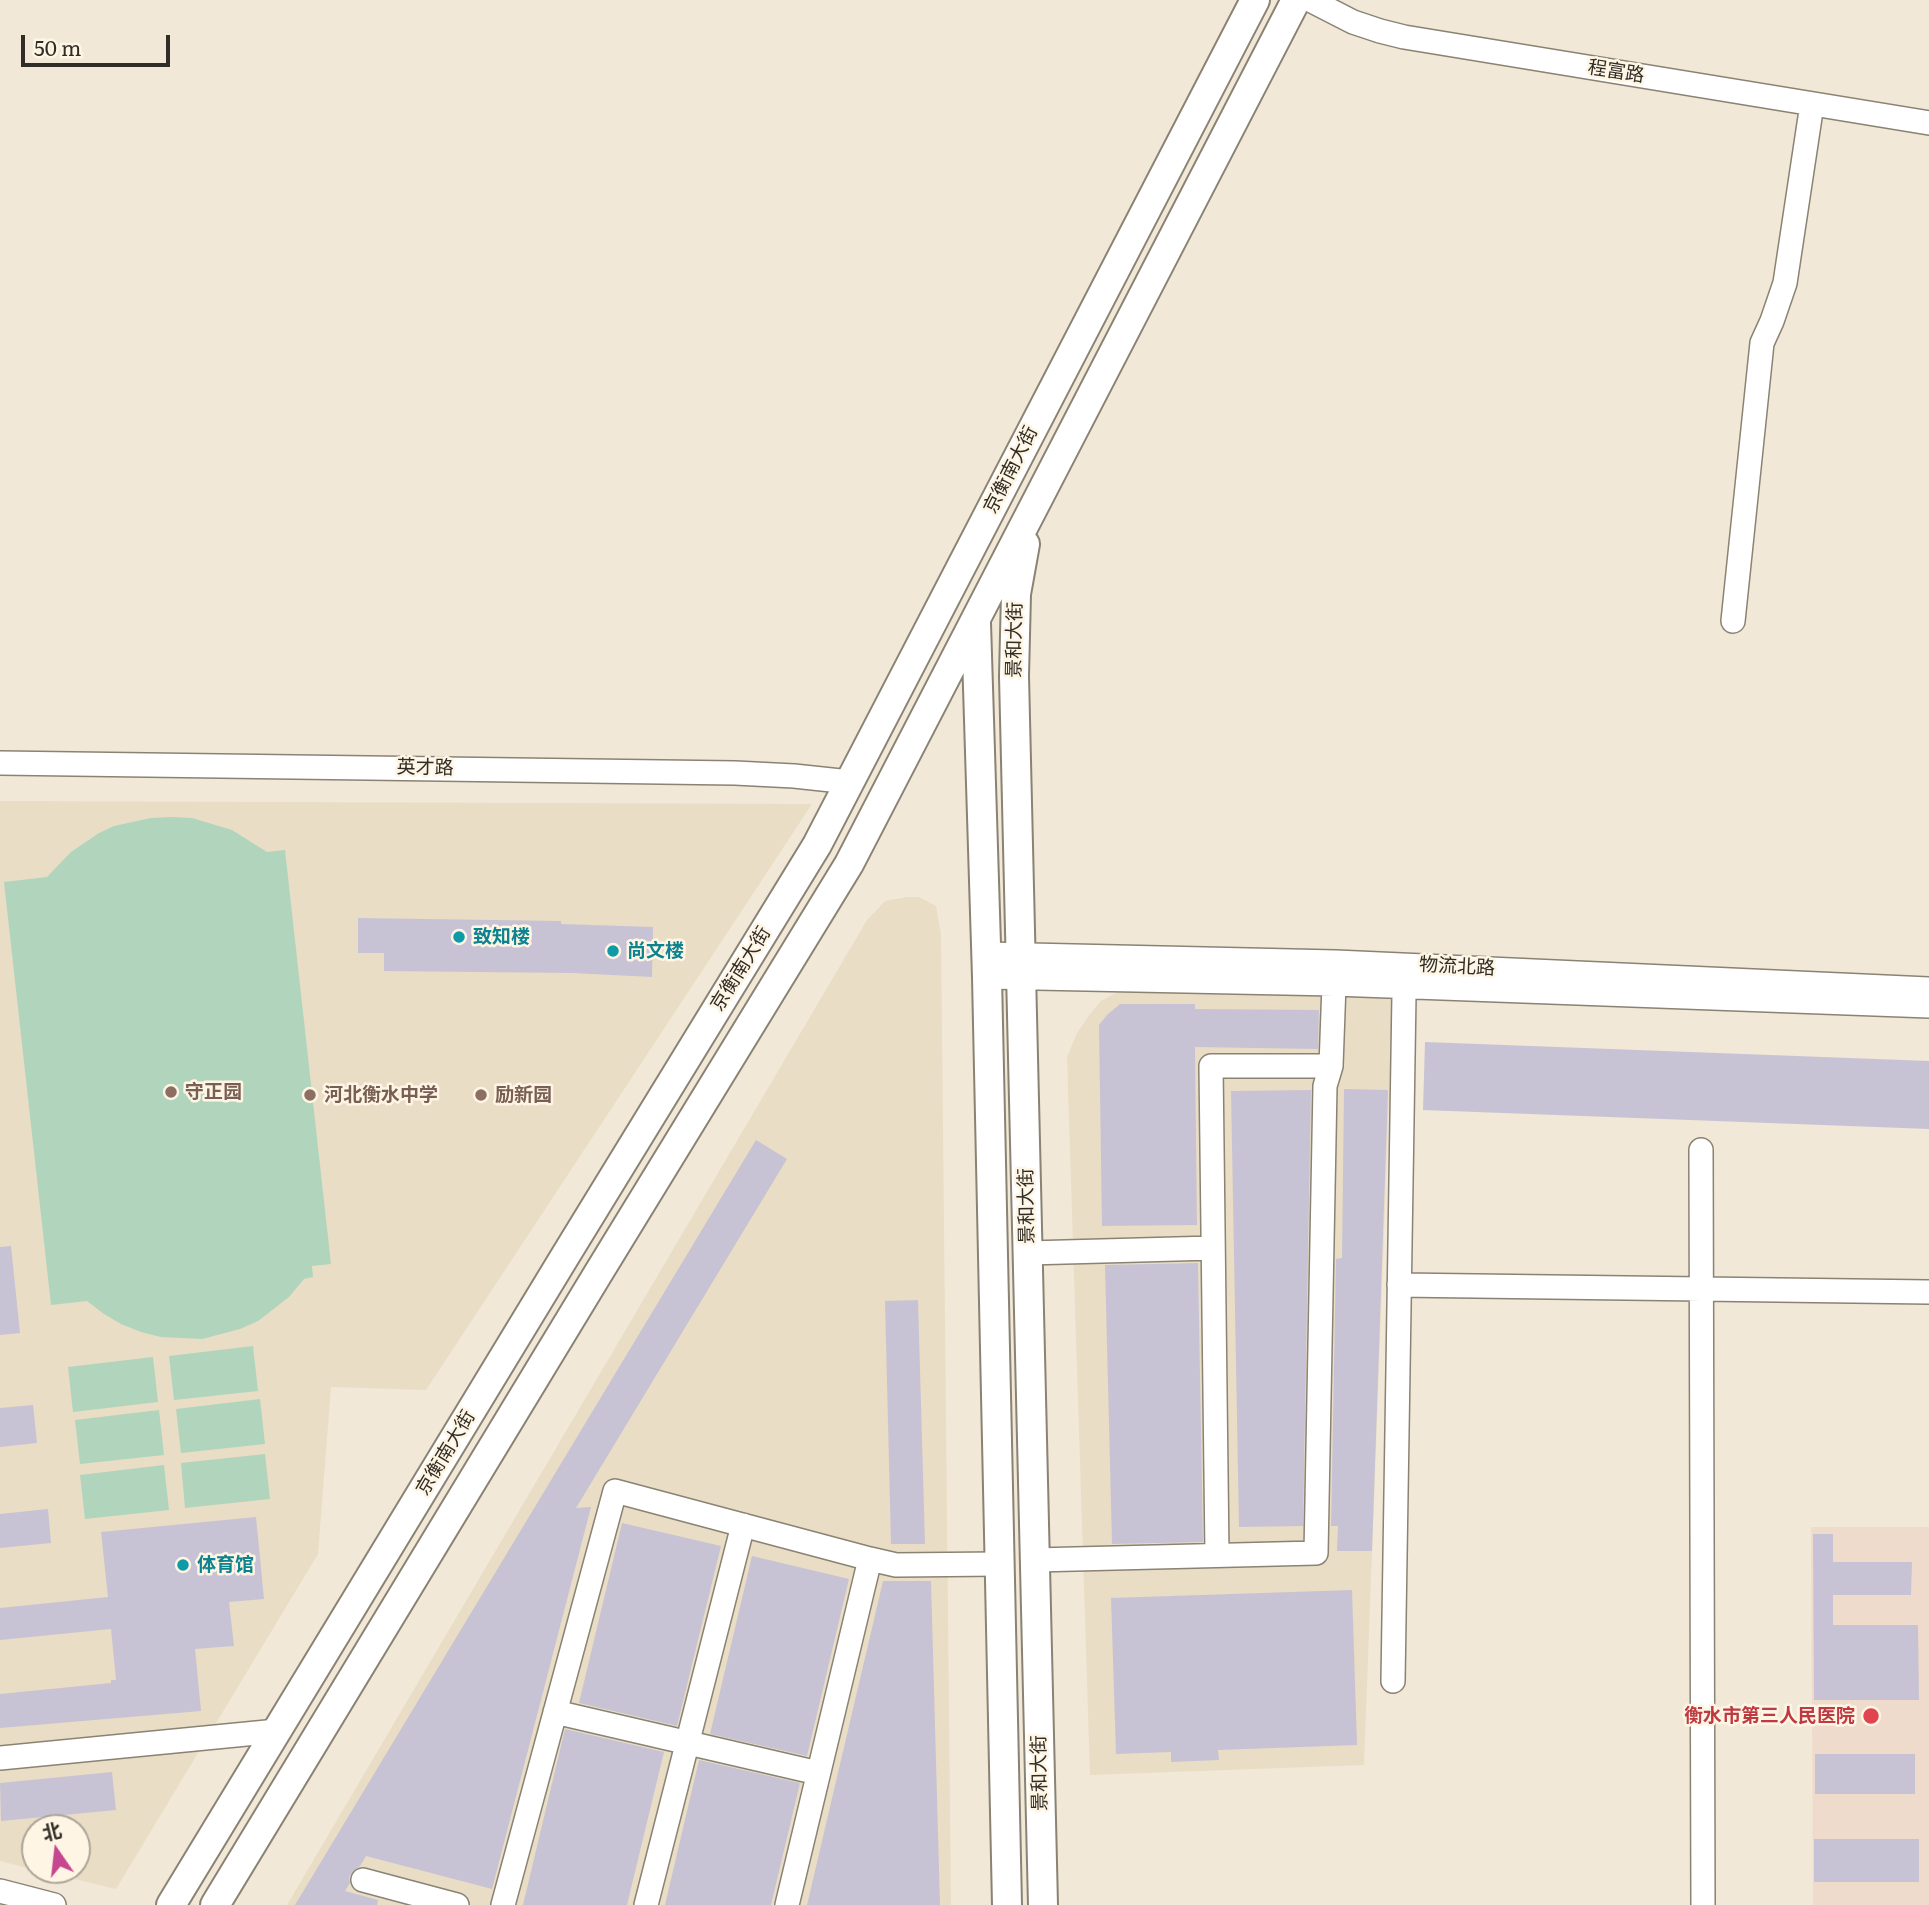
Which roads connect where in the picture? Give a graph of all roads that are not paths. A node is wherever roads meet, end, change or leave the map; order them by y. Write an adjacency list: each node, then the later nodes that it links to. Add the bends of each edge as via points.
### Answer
1 (1255, 0): 7 (main road, 京衡南大街)
2 (1296, 0): 6 (main road, 京衡南大街)
3 (1310, 0): 4 (street, 程富路, via 1353,22 1404,37)
4 (1812, 104): 5 (street, 程富路); 9 (street, via 1785,283 1762,343)
5 (1929, 122)
6 (1032, 510): 8 (main road, 京衡南大街); 13 (main road, 景和大街, via 1016,594 1014,676)
7 (974, 543): 8 (main road, 景和大街); 11 (main road, 京衡南大街)
8 (975, 620): 12 (main road, 景和大街); 40 (main road, 京衡南大街, via 849,863)
9 (1733, 621)
10 (0, 763): 11 (street, 英才路, via 735,773)
11 (850, 782): 32 (main road, 京衡南大街, via 817,845)
12 (986, 965): 13 (street, 物流北路); 29 (main road, 景和大街)
13 (1022, 965): 14 (street, 物流北路); 15 (street, 物流北路, via 1336,962); 21 (main road, 景和大街)
14 (1334, 984): 17 (street, 物流北路); 18 (street)
15 (1929, 989)
16 (1404, 994): 22 (street)
17 (1929, 1006)
18 (1331, 1066): 20 (street, via 1211,1066); 26 (street, via 1325,1086 1316,1553)
19 (1701, 1150): 23 (street)
20 (1213, 1248): 21 (street); 26 (street)
21 (1028, 1253): 28 (main road, 景和大街)
22 (1399, 1285): 23 (street); 30 (street)
23 (1702, 1289): 24 (street); 47 (street)
24 (1929, 1292)
25 (743, 1525): 27 (street); 31 (street, via 615,1491); 33 (street)
26 (1217, 1555): 28 (street)
27 (870, 1559): 29 (street, via 896,1565); 35 (street)
28 (1035, 1560): 46 (main road, 景和大街)
29 (999, 1564): 45 (main road, 景和大街)
30 (1393, 1681)
31 (555, 1712): 33 (street); 42 (street)
32 (277, 1731): 34 (street); 39 (main road, 京衡南大街)
33 (687, 1743): 35 (street); 43 (street)
34 (0, 1758)
35 (818, 1773): 44 (street)
36 (363, 1880): 41 (street)
37 (0, 1891): 38 (street)
38 (54, 1905)
39 (171, 1905)
40 (215, 1905)
41 (457, 1905)
42 (503, 1905)
43 (646, 1905)
44 (786, 1905)
45 (1007, 1905)
46 (1043, 1905)
47 (1703, 1905)

